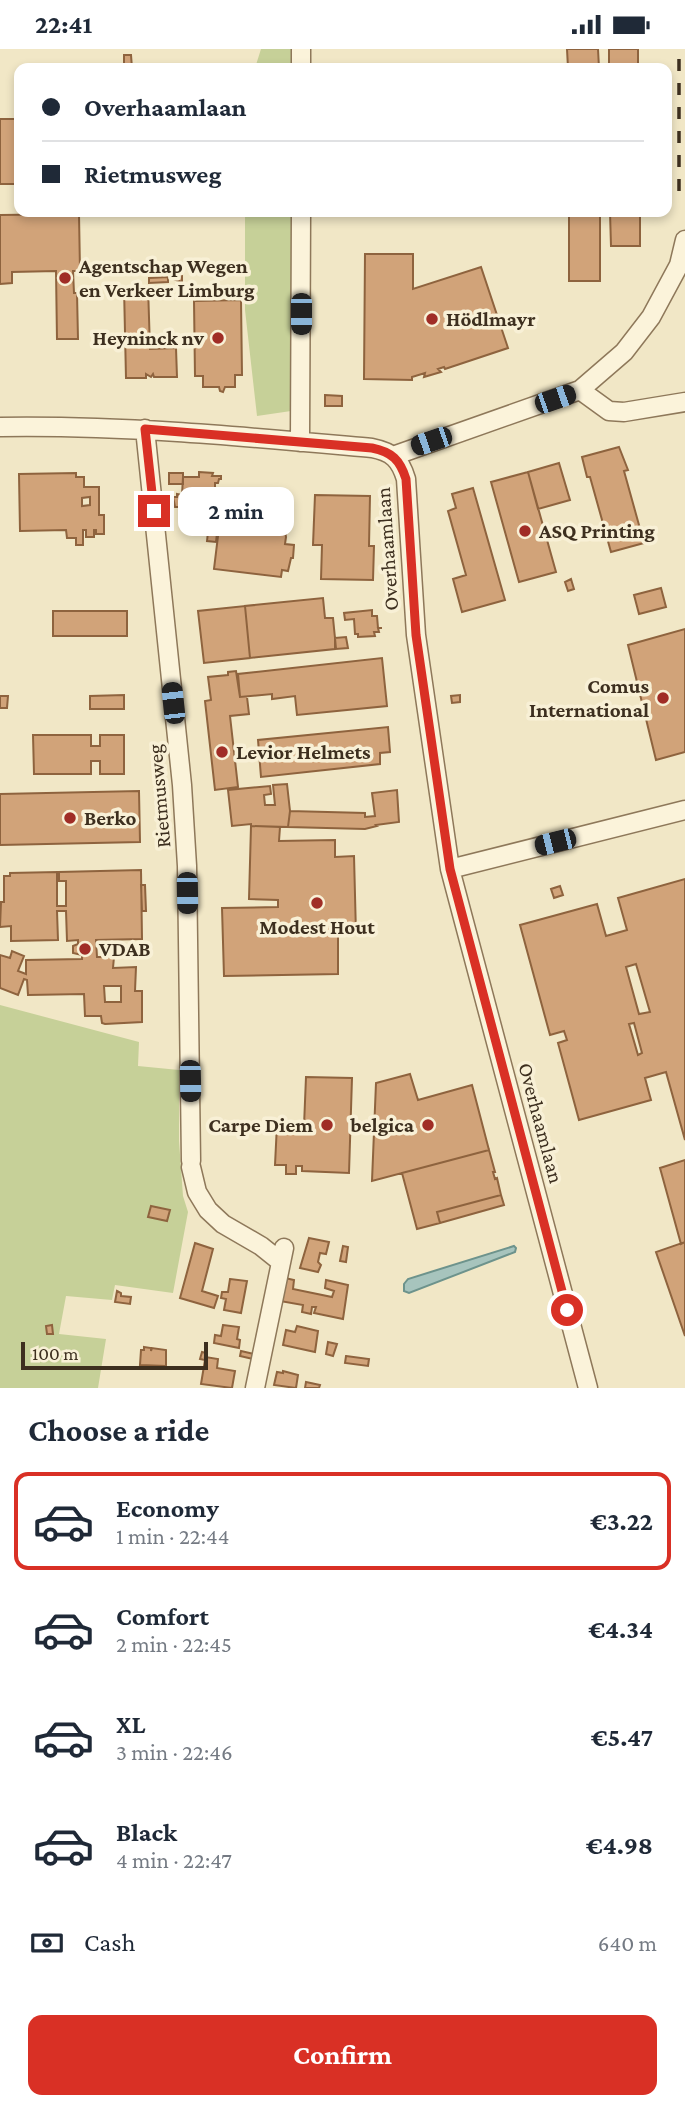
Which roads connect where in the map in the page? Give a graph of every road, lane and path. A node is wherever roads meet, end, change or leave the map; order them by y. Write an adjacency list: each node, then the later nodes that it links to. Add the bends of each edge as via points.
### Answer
1 (301, 217): 7 (street)
2 (685, 240): 3 (street, via 679,265 651,317 624,352)
3 (580, 390): 4 (street, via 609,411); 8 (street)
4 (685, 402)
5 (0, 427): 6 (street, Overhaamlaan)
6 (145, 429): 7 (street, Overhaamlaan); 11 (street, Rietmusweg, via 182,785 191,1164 197,1192 208,1210 223,1224 283,1255)
7 (300, 442): 8 (street, Overhaamlaan, via 372,448)
8 (393, 456): 10 (street, Overhaamlaan, via 406,479 416,635)
9 (685, 810): 10 (street)
10 (450, 869): 12 (street, Overhaamlaan)
11 (256, 1388)
12 (588, 1388)

